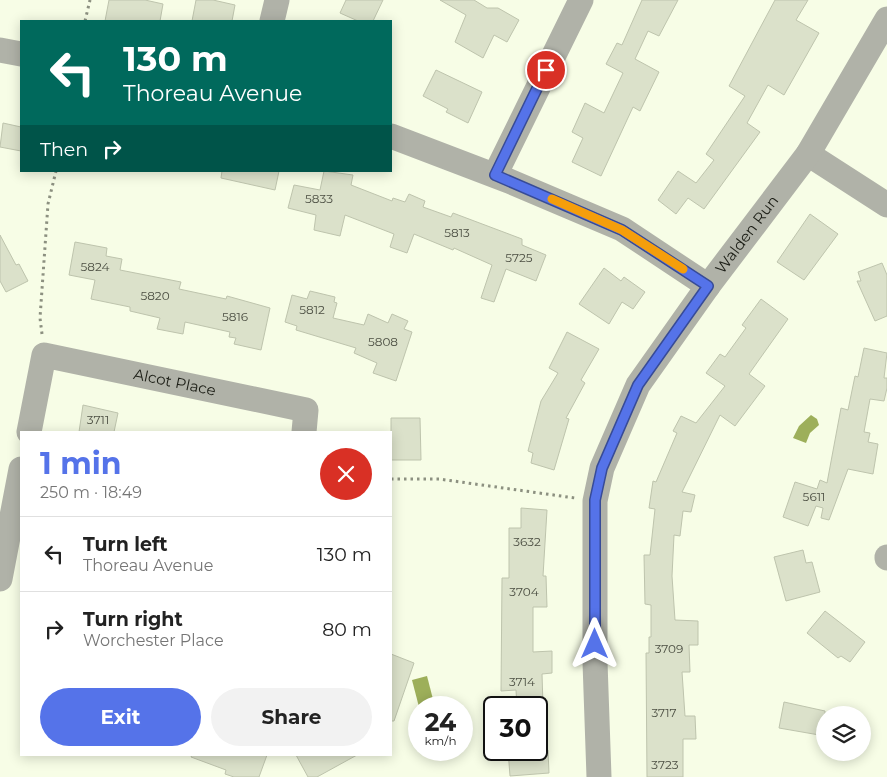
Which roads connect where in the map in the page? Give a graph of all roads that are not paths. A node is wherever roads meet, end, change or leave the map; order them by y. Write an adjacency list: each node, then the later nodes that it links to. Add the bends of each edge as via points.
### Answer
1 (277, 0): 4 (street)
2 (581, 0): 9 (street)
3 (887, 19): 8 (street, Walden Run)
4 (272, 20)
5 (0, 50): 6 (street)
6 (20, 54)
7 (392, 136): 9 (street)
8 (808, 154): 10 (street); 11 (street, Walden Run)
9 (495, 175): 11 (street, via 622,230)
10 (887, 205)
11 (708, 286): 16 (street, Walden Run, via 638,385 602,468 595,500)
12 (305, 421): 13 (street, Alcot Place, via 44,355)
13 (29, 431)
14 (20, 474): 15 (street)
15 (0, 579)
16 (599, 777)

